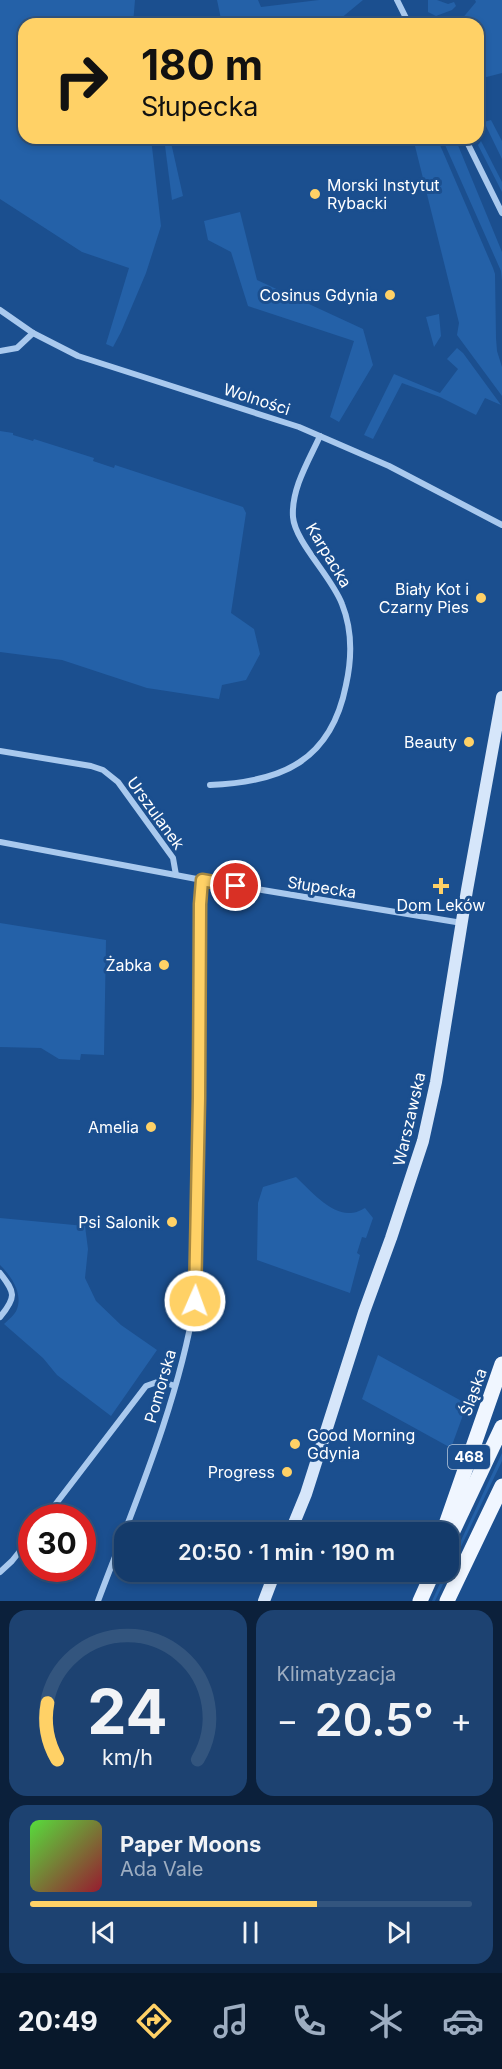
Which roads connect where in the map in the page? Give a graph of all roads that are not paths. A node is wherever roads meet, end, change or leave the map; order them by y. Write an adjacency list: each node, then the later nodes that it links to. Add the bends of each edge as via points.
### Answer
1 (397, 0): 2 (street)
2 (406, 18)
3 (468, 144): 4 (street)
4 (502, 213)
5 (0, 310): 6 (street, Wolności)
6 (33, 333): 7 (street, via 17,348); 8 (street, Wolności, via 78,356)
7 (0, 351)
8 (320, 436): 9 (street, Wolności, via 389,466); 12 (street, Karpacka, via 294,496 293,518 299,536 336,590 346,619 350,661 341,708 317,748 288,770 266,779)
9 (502, 525)
10 (502, 697): 16 (street, Warszawska)
11 (0, 751): 14 (street, Urszulanek, via 91,766 110,774 173,858)
12 (210, 785)
13 (0, 842): 14 (street, Słupecka)
14 (176, 875): 15 (street, Słupecka)
15 (202, 880): 16 (street, Słupecka); 20 (street, Pomorska, via 195,1301)
16 (462, 923): 24 (street, Warszawska, via 436,1082 418,1161)
17 (0, 1273): 18 (street, via 14,1296)
18 (0, 1317)
19 (502, 1364): 25 (main road, Śląska / 468)
20 (175, 1386): 23 (street, via 160,1381 146,1386); 31 (street, Pomorska)
21 (502, 1427): 26 (main road)
22 (502, 1486): 34 (main road, 468)
23 (56, 1504)
24 (295, 1522)
25 (447, 1522)
26 (457, 1522)
27 (18, 1554): 28 (street)
28 (0, 1572)
29 (271, 1582): 32 (street)
30 (427, 1582): 33 (main road)
31 (98, 1601)
32 (264, 1601)
33 (419, 1601)
34 (447, 1601)

